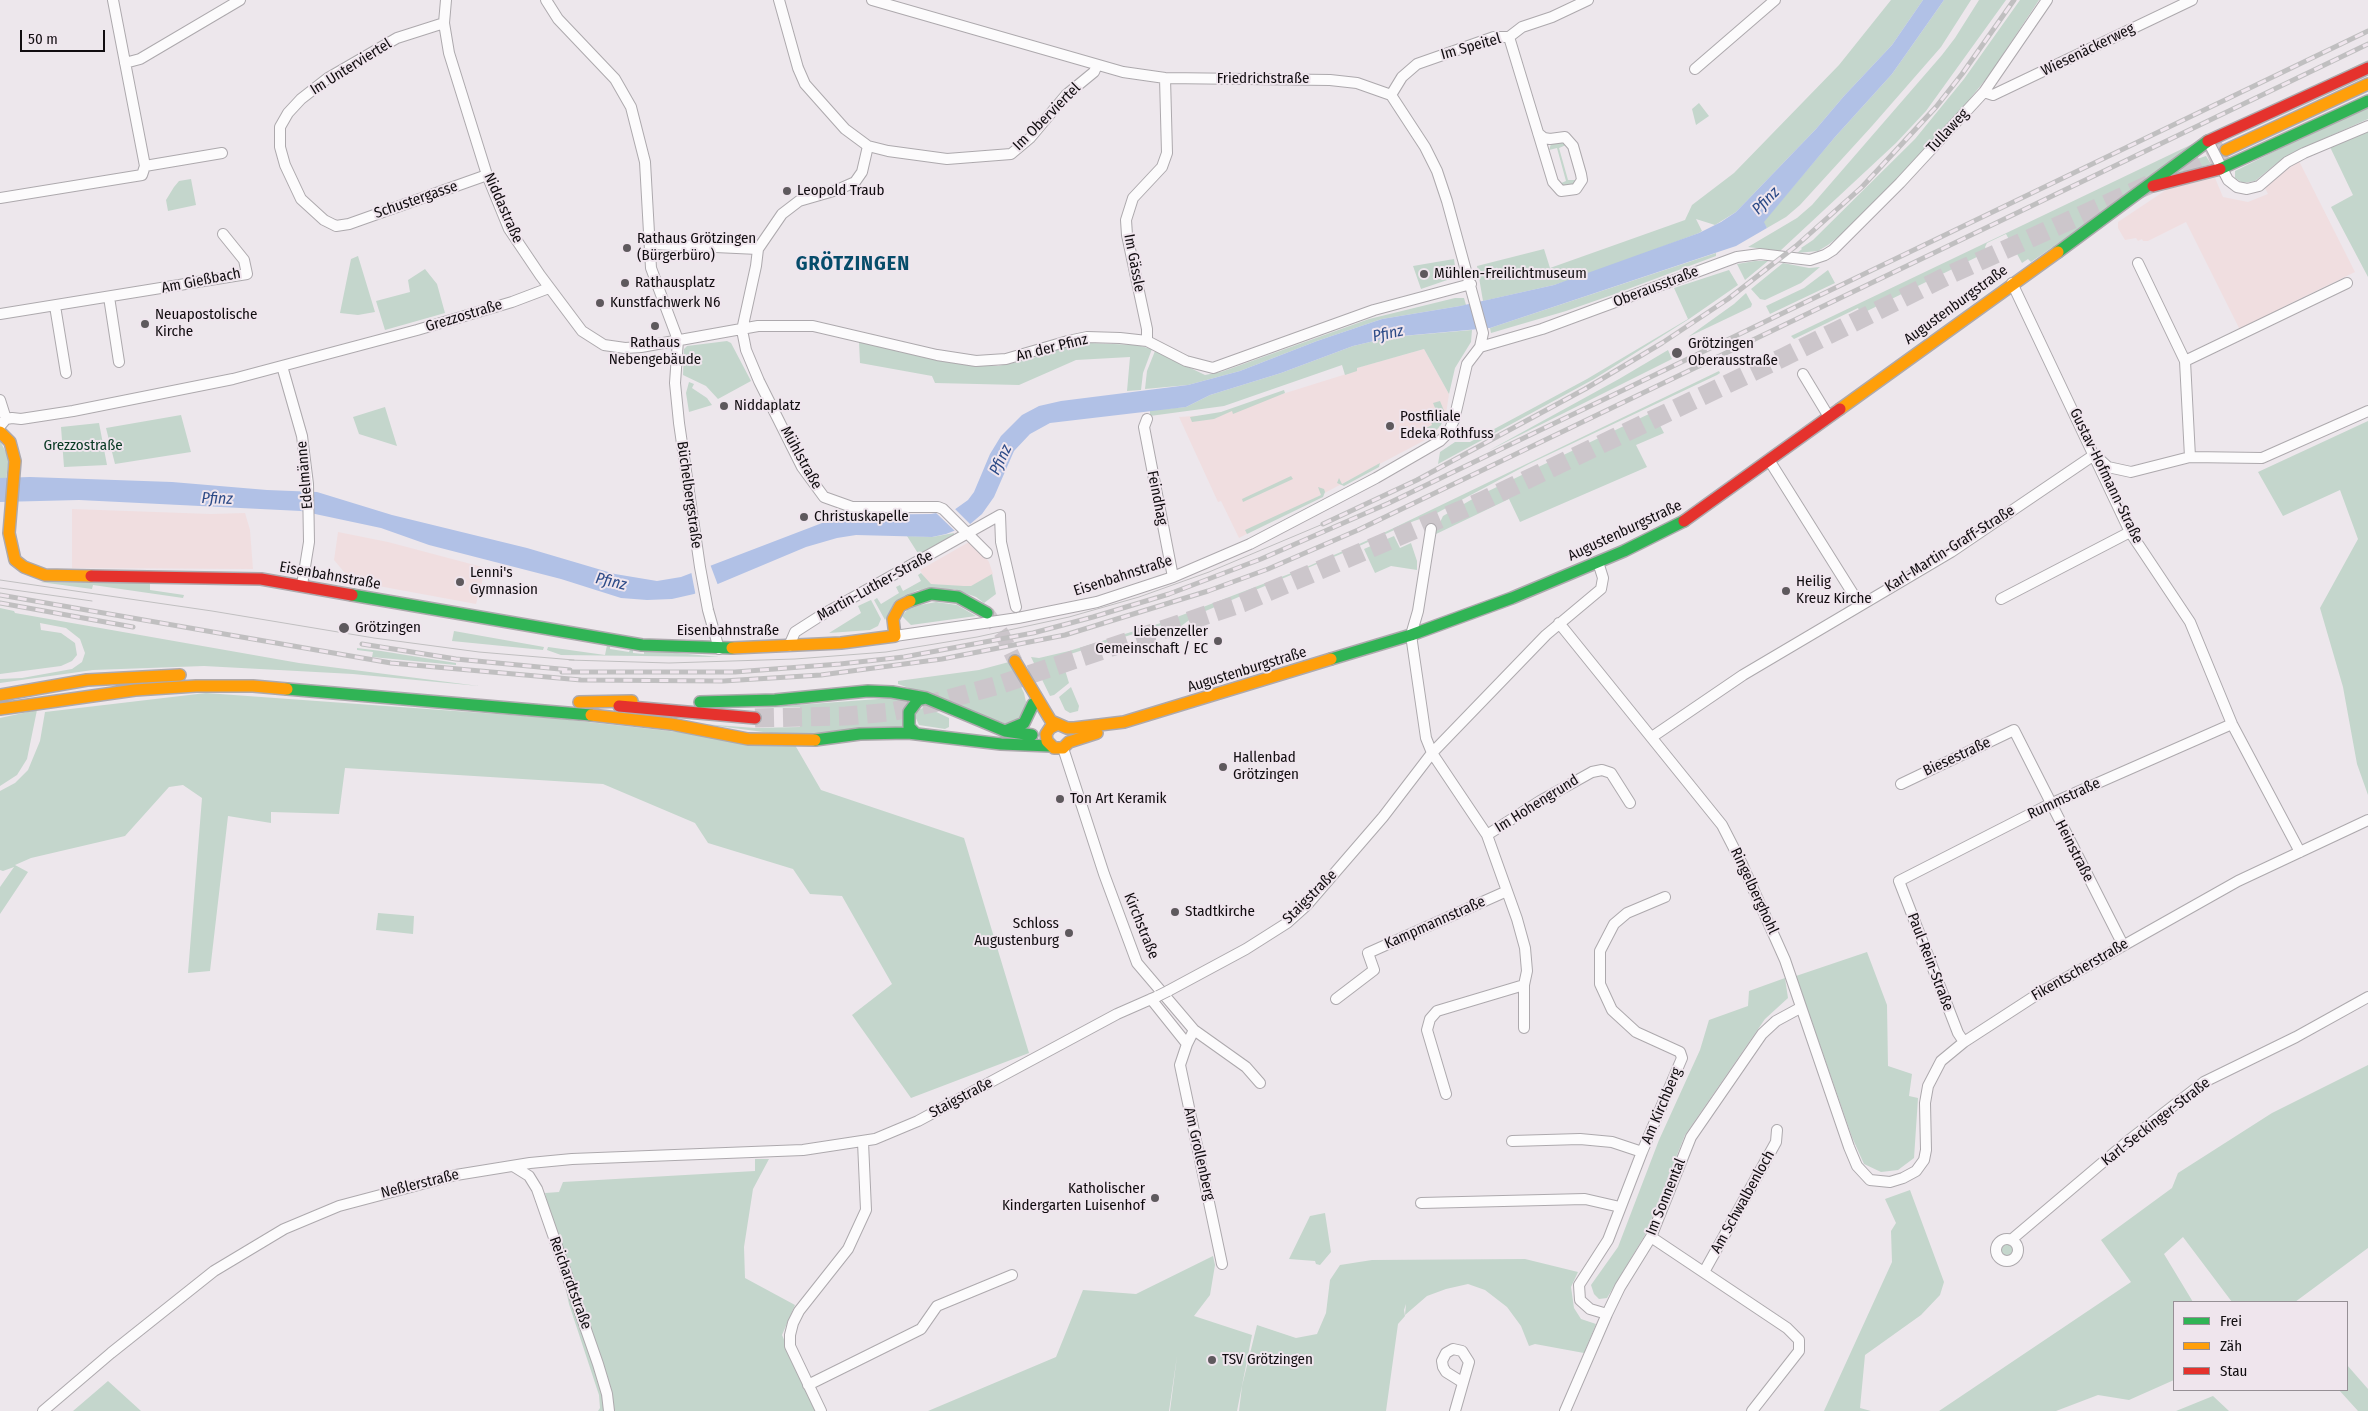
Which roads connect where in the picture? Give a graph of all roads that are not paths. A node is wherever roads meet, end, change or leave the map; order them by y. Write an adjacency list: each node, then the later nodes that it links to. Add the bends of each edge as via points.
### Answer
1 (113, 0): 13 (street)
2 (240, 0): 13 (street, via 140,59)
3 (446, 0): 11 (street, Niddastraße)
4 (546, 0): 35 (street, via 558,19 615,79 631,107 646,162)
5 (779, 0): 25 (street, Im Oberviertel, via 805,84 833,118)
6 (872, 0): 14 (street, Friedrichstraße)
7 (1588, 0): 12 (street, Im Speitel, via 1522,28)
8 (1774, 0): 16 (street)
9 (2047, 0): 19 (street, Tullaweg)
10 (2192, 0): 19 (street, Wiesenäckerweg, via 1993,95)
11 (444, 22): 30 (street, Niddastraße, via 455,78); 33 (street, Im Unterviertel, via 397,38 328,78 301,99 280,127 280,147 285,166 301,199 324,220 336,226)
12 (1509, 37): 20 (street, Im Speitel, via 1494,38 1417,64 1408,70); 23 (street)
13 (125, 63): 29 (street)
14 (1097, 65): 17 (street, Friedrichstraße); 25 (street, Im Oberviertel, via 1094,72 1066,95 1030,138 1011,154 947,159)
15 (2368, 68): 24 (main road, Augustenburgstraße)
16 (1695, 69)
17 (1164, 78): 20 (street, Friedrichstraße, via 1330,80 1357,83); 48 (street, Im Gässle, via 1167,153 1162,167 1133,198 1126,220 1147,329)
18 (2368, 84): 26 (main road)
19 (1984, 92): 37 (street, Tullaweg)
20 (1391, 95): 42 (street, via 1437,171)
21 (2368, 101): 28 (main road, Augustenburgstraße)
22 (2368, 126): 28 (street, via 2287,162 2258,186 2237,188)
23 (1538, 133): 23 (street, via 1556,187 1561,191 1576,189 1582,174 1573,146 1565,137 1550,139)
24 (2208, 141): 28 (street); 31 (main road, Augustenburgstraße)
25 (868, 146): 36 (street, via 862,172 855,182 795,204 782,214)
26 (2226, 150)
27 (222, 153): 29 (street)
28 (2220, 169): 31 (main road, Augustenburgstraße)
29 (143, 171): 32 (street)
30 (487, 175): 33 (street, Schustergasse); 41 (street, Niddastraße, via 519,246)
31 (2147, 188): 39 (main road, Augustenburgstraße)
32 (0, 198)
33 (345, 225)
34 (223, 234): 43 (street, Am Gießbach, via 244,260 248,274)
35 (651, 244): 36 (street); 47 (street, via 651,268)
36 (758, 249): 46 (street)
37 (1834, 250): 49 (street, Oberausstraße, via 1810,260 1760,254 1738,257 1542,329)
38 (2138, 263): 50 (street)
39 (2012, 283): 57 (main road, Augustenburgstraße); 61 (street, Gustav-Hofmann-Straße)
40 (2347, 283): 50 (street)
41 (549, 288): 47 (street, Niddastraße, via 582,331 604,345 641,347); 52 (street, Grezzostraße, via 459,318)
42 (1472, 289): 48 (street, An der Pfinz, via 1374,310 1218,367 1186,361); 49 (street, via 1483,333)
43 (109, 297): 44 (street, Am Gießbach); 51 (street)
44 (55, 306): 45 (street, Am Gießbach); 53 (street)
45 (0, 314)
46 (742, 330): 47 (street, An der Pfinz); 48 (street, An der Pfinz, via 758,326 813,326 976,361 1006,359 1087,337); 65 (street, Mühlstraße, via 746,350 759,381 802,466 824,497 852,507 932,506 943,509)
47 (678, 340): 79 (street, Büchelbergstraße, via 675,383 700,568)
48 (1146, 341)
49 (1480, 347): 69 (street, Eisenbahnstraße, via 1467,364 1454,420 1440,441 1250,544)
50 (2185, 361): 62 (street)
51 (119, 362)
52 (282, 366): 59 (street, Grezzostraße, via 178,391); 70 (street, Edelmänne, via 302,436 308,490 309,542)
53 (66, 373)
54 (1803, 374): 57 (street)
55 (0, 400): 59 (street)
56 (2368, 411): 62 (street, via 2262,458)
57 (1829, 417): 63 (main road, Augustenburgstraße)
58 (1147, 419): 69 (street, Feindhag, via 1144,427)
59 (3, 423)
60 (0, 432): 70 (main road, Eisenbahnstraße, via 14,451 9,533 15,560 24,567 37,573 70,576 261,579)
61 (2094, 454): 62 (street, via 2108,467 2131,472); 66 (street, Gustav-Hofmann-Straße); 72 (street, Karl-Martin-Graff-Straße, via 1951,552)
62 (2190, 457)
63 (1769, 460): 68 (main road, Augustenburgstraße, via 1675,526); 72 (street)
64 (1431, 529): 76 (street, via 1418,611)
65 (966, 531): 67 (street, Mühlstraße, via 986,551); 67 (street, Martin-Luther-Straße, via 1000,515); 78 (street, Martin-Luther-Straße, via 795,632)
66 (2130, 532): 71 (street); 94 (street, Gustav-Hofmann-Straße, via 2190,622)
67 (1001, 542): 73 (street)
68 (1598, 562): 75 (street, Staigstraße, via 1603,578 1601,589); 76 (main road, Augustenburgstraße)
69 (1173, 577): 77 (street, Eisenbahnstraße, via 1067,609)
70 (302, 586): 79 (main road, Eisenbahnstraße, via 633,643)
71 (2001, 599)
72 (1860, 605): 101 (street, Karl-Martin-Graff-Straße, via 1743,675)
73 (1016, 607)
74 (987, 613): 77 (main road, via 952,596 918,596 900,606 895,613)
75 (1559, 623): 101 (street, Ringelberghohl); 104 (street, Staigstraße)
76 (1410, 635): 93 (main road, Augustenburgstraße); 104 (street, via 1426,738)
77 (895, 636): 78 (main road, Eisenbahnstraße)
78 (789, 646): 79 (main road, Eisenbahnstraße)
79 (719, 648)
80 (1015, 660): 83 (main road)
81 (0, 686): 82 (main road)
82 (38, 687): 84 (main road); 86 (main road, via 124,677 193,674)
83 (1030, 688): 89 (main road); 95 (main road, via 1048,717)
84 (0, 695)
85 (926, 698): 88 (main road, via 868,691 774,700); 90 (main road); 99 (main road, via 918,700 909,712 909,727)
86 (546, 699)
87 (564, 700): 88 (main road)
88 (579, 702): 92 (main road, via 755,718)
89 (1033, 704): 97 (main road, via 1024,723); 98 (main road)
90 (950, 707): 97 (main road); 100 (main road, via 957,713 959,726 948,735)
91 (0, 711): 92 (main road, via 135,690 253,686)
92 (574, 713): 99 (main road, via 786,741 883,733)
93 (1124, 722): 95 (main road, Augustenburgstraße); 102 (main road, Augustenburgstraße)
94 (2232, 724): 107 (street, Rummstraße); 110 (street, Gustav-Hofmann-Straße)
95 (1062, 726): 98 (main road, via 1050,728); 102 (main road, via 1070,733)
96 (2014, 730): 105 (street, Biesestraße); 107 (street, Heinstraße)
97 (1005, 731): 98 (main road)
98 (1046, 733): 103 (main road)
99 (916, 734): 100 (main road)
100 (939, 737): 103 (main road, Augustenburgstraße)
101 (1652, 737): 119 (street, Ringelberghohl, via 1722,825 1785,960)
102 (1066, 745): 103 (main road, Augustenburgstraße); 121 (street, Kirchstraße, via 1104,874 1138,963)
103 (1050, 746)
104 (1432, 753): 109 (street); 117 (street, Staigstraße, bridge, via 1383,817 1294,917 1246,949)
105 (1901, 784)
106 (1630, 803): 109 (street, Im Hohengrund, via 1611,774 1602,770 1592,772 1540,800)
107 (2050, 804): 111 (street, Rummstraße); 114 (street, Heinstraße)
108 (2368, 820): 110 (street, Fikentscherstraße)
109 (1487, 835): 112 (street)
110 (2300, 852): 114 (street, Fikentscherstraße, via 2238,881)
111 (1899, 881): 122 (street, Paul-Rein-Straße)
112 (1507, 891): 115 (street, via 1525,948 1527,972); 118 (street, Kampmannstraße, via 1368,954 1374,970)
113 (1665, 897): 129 (street, Am Kirchberg, via 1627,913 1614,924 1600,951 1600,984 1612,1010 1636,1032 1680,1052 1682,1058)
114 (2123, 945): 122 (street, Fikentscherstraße, via 2041,992)
115 (1524, 985): 120 (street); 125 (street, via 1437,1011 1430,1019 1427,1030)
116 (2368, 997): 135 (street, Karl-Seckinger-Straße, via 2204,1082)
117 (1155, 998): 123 (street); 128 (street, Staigstraße, via 1117,1014 918,1121)
118 (1336, 999)
119 (1800, 1008): 131 (street, Ringelberghohl, via 1857,1166 1870,1180); 134 (street, Im Sonnental, via 1776,1021 1762,1034 1691,1136)
120 (1524, 1028)
121 (1194, 1030): 123 (street); 124 (street, Kirchstraße, via 1246,1067)
122 (1964, 1042): 131 (street, Fikentscherstraße, via 1942,1061 1928,1086 1924,1160 1916,1171)
123 (1187, 1044): 136 (street, Am Grollenberg, via 1180,1066)
124 (1260, 1083)
125 (1446, 1094)
126 (1777, 1130): 137 (street, Am Schwalbenloch, via 1776,1142)
127 (1512, 1141): 129 (street, Am Kirchberg, via 1580,1139 1612,1142)
128 (863, 1142): 130 (street, Neßlerstraße, via 803,1150 572,1159); 141 (street, via 866,1210 848,1249 799,1312 790,1335 790,1346)
129 (1642, 1152): 133 (street, Am Kirchberg)
130 (513, 1166): 142 (street, Neßlerstraße, via 456,1175 363,1198 284,1230 194,1285); 143 (street, Reichardtstraße, via 529,1176 537,1189 598,1364 607,1394)
131 (1890, 1182)
132 (1422, 1203): 133 (street, via 1586,1199)
133 (1620, 1207): 139 (street, Am Kirchberg, via 1608,1240 1579,1285 1580,1300 1590,1309)
134 (1651, 1237): 137 (street, Am Schwalbenloch); 139 (street, Im Sonnental)
135 (2011, 1240)
136 (1222, 1264)
137 (1704, 1272): 147 (street, Am Schwalbenloch, via 1787,1328 1799,1340 1799,1351)
138 (1012, 1275): 141 (street, via 937,1306 921,1329)
139 (1607, 1314): 146 (street, Im Sonnental)
140 (1462, 1382): 145 (street)
141 (808, 1385): 144 (street)
142 (43, 1411)
143 (608, 1411)
144 (821, 1411)
145 (1455, 1411)
146 (1564, 1411)
147 (1752, 1411)

